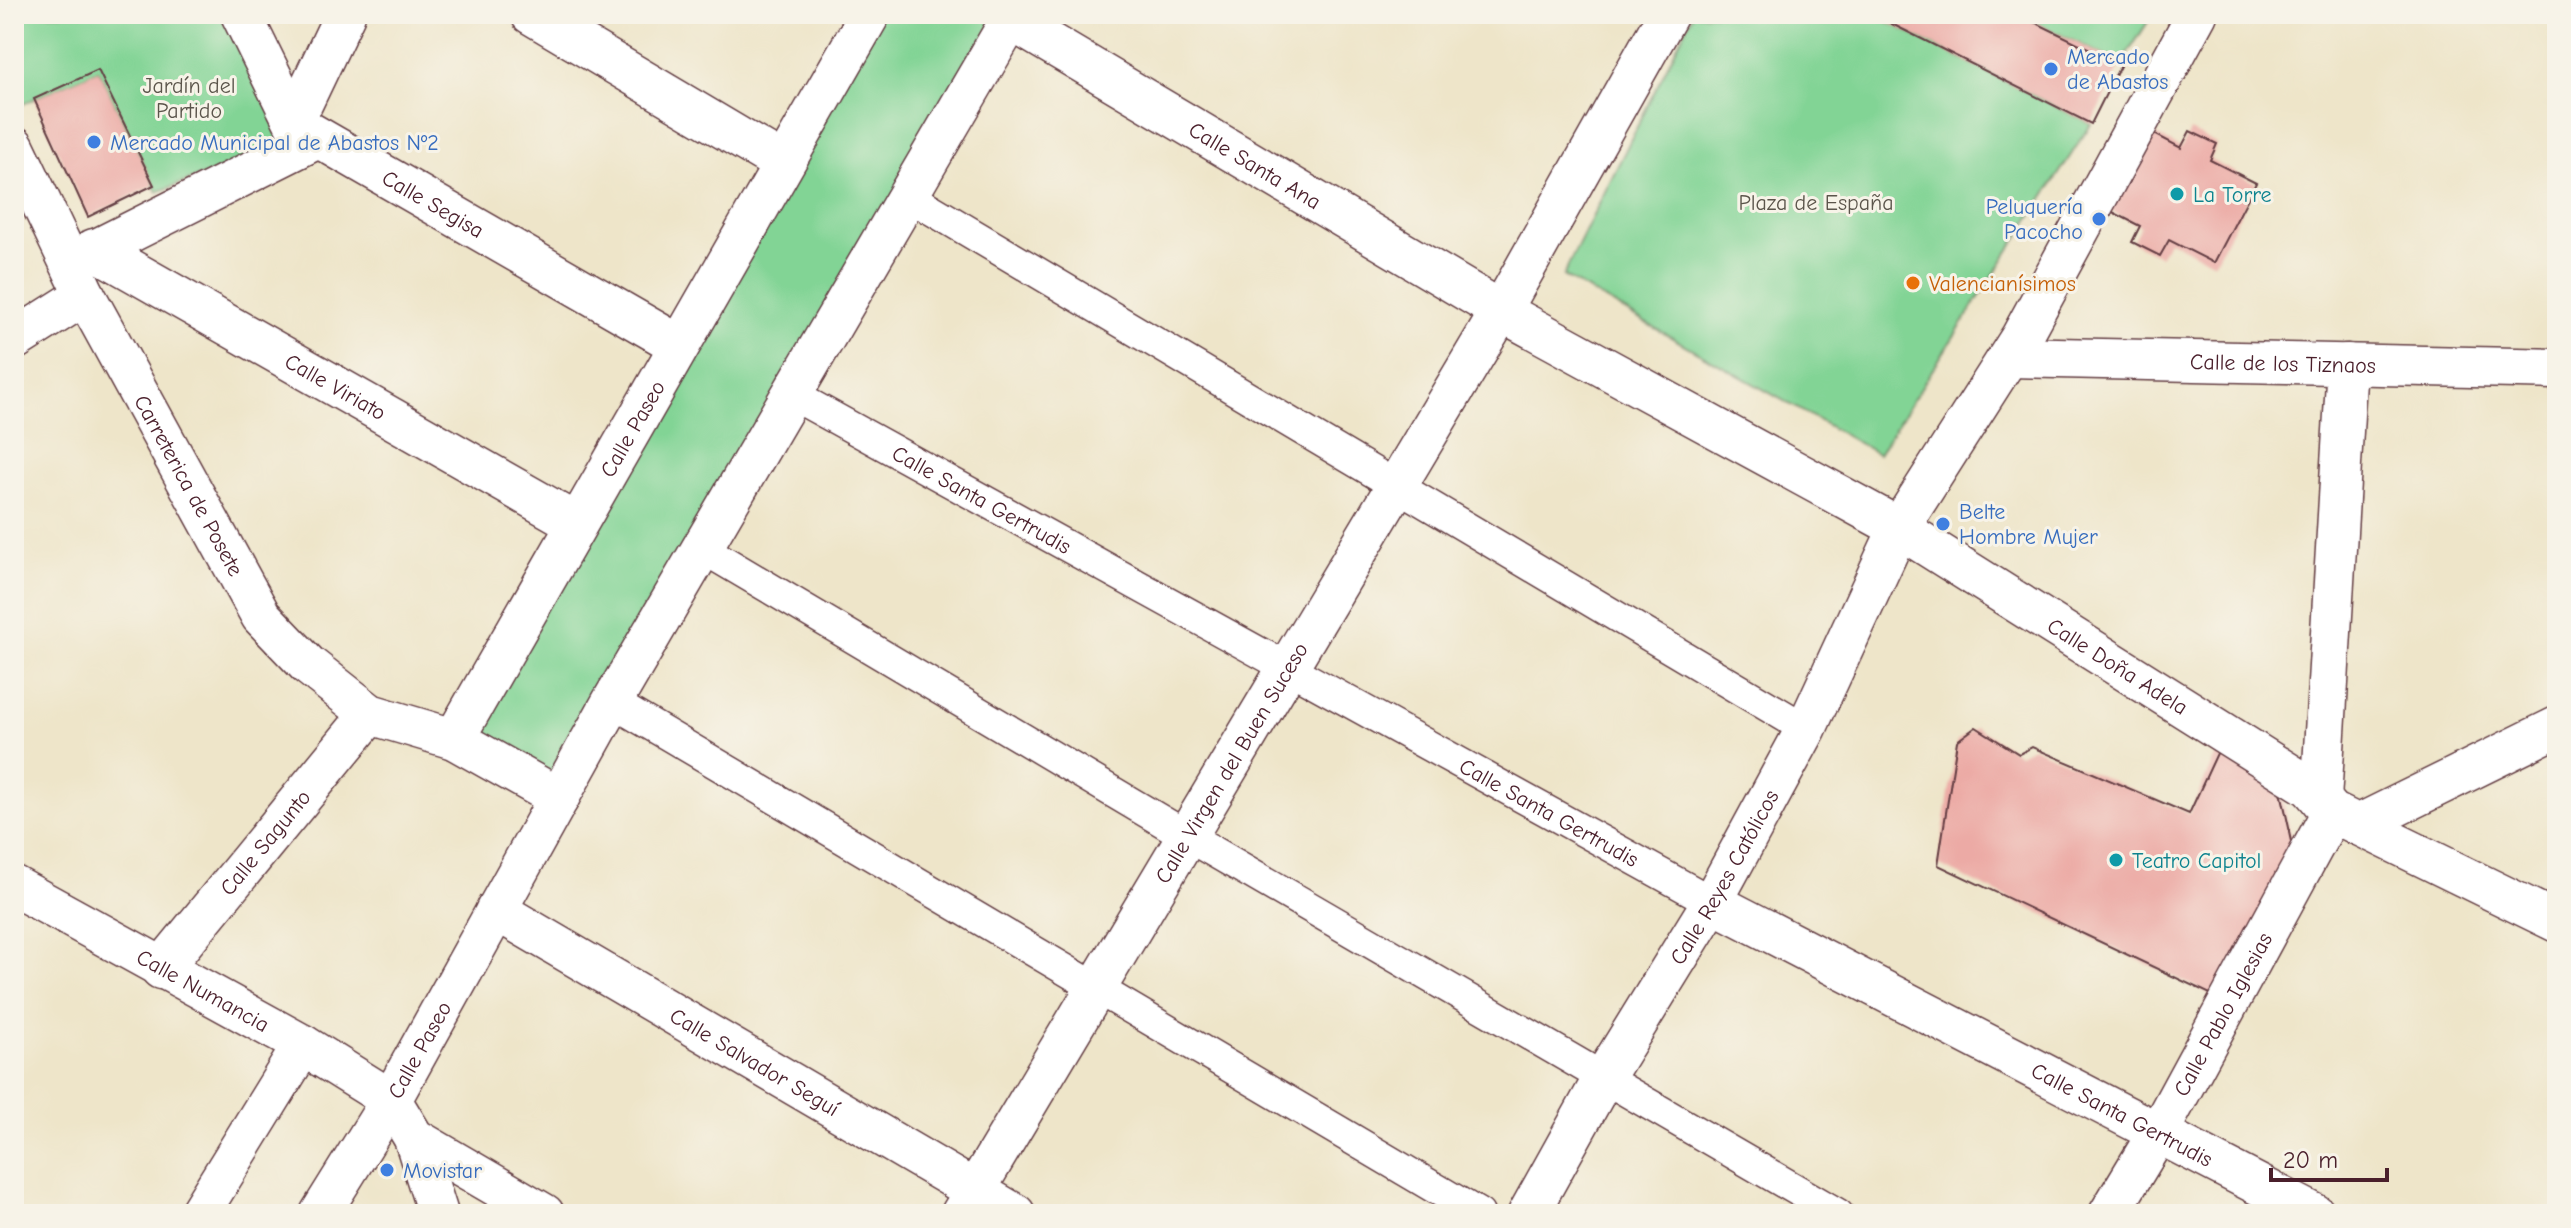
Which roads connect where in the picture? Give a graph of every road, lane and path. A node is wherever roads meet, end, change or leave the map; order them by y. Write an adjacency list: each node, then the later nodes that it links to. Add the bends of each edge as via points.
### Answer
1 (241, 14): 8 (street)
2 (345, 14): 8 (street)
3 (531, 14): 10 (street)
4 (870, 14): 10 (street, Calle Paseo)
5 (1668, 14): 13 (street)
6 (2197, 14): 16 (street)
7 (1012, 17): 11 (street, Calle Paseo); 13 (street, Calle Santa Ana)
8 (306, 130): 12 (street); 15 (street, Calle Segisa)
9 (14, 146): 12 (street, Carreterica de Posete)
10 (782, 163): 15 (street, Calle Paseo)
11 (907, 195): 19 (street, Calle Paseo); 20 (street)
12 (83, 269): 14 (street); 21 (street, Calle Viriato); 26 (street, Carreterica de Posete, via 261,616 308,665)
13 (1501, 311): 20 (street, Calle Virgen del Buen Suceso); 22 (street)
14 (14, 340)
15 (679, 345): 21 (street, Calle Paseo)
16 (2009, 357): 17 (street, Calle de los Tiznaos); 22 (street)
17 (2347, 364): 18 (street, Calle de los Tiznaos); 31 (street)
18 (2557, 369)
19 (791, 394): 23 (street, Calle Paseo); 24 (street, Calle Santa Gertrudis)
20 (1396, 485): 24 (street, Calle Virgen del Buen Suceso); 28 (street)
21 (576, 523): 29 (street, Calle Paseo)
22 (1899, 528): 28 (street, Calle Reyes Católicos); 31 (street, Calle Doña Adela, via 2310,787)
23 (702, 548): 25 (street, Calle Paseo); 32 (street)
24 (1288, 667): 32 (street, Calle Virgen del Buen Suceso); 34 (street, Calle Santa Gertrudis)
25 (612, 702): 30 (street, Calle Paseo); 38 (street)
26 (370, 714): 29 (street, Carreterica de Posete); 37 (street, Calle Sagunto)
27 (2557, 727): 31 (street)
28 (1806, 729): 34 (street, Calle Reyes Católicos)
29 (454, 739): 30 (street)
30 (559, 798): 35 (street, Calle Paseo)
31 (2337, 812): 36 (street, Calle Doña Adela); 42 (street, Calle Pablo Iglesias)
32 (1187, 836): 38 (street, Calle Virgen del Buen Suceso); 40 (street)
33 (14, 886): 37 (street, Calle Numancia)
34 (1712, 902): 40 (street, Calle Reyes Católicos); 42 (street, Calle Santa Gertrudis)
35 (496, 910): 41 (street, Calle Paseo); 44 (street, Calle Salvador Seguí)
36 (2557, 922)
37 (161, 969): 39 (street, Calle Numancia)
38 (1096, 988): 44 (street, Calle Virgen del Buen Suceso); 50 (street)
39 (303, 1045): 41 (street, Calle Numancia); 45 (street)
40 (1603, 1079): 51 (street, Calle Reyes Católicos); 52 (street)
41 (391, 1100): 43 (street); 46 (street, Calle Paseo)
42 (2158, 1133): 53 (street, Calle Pablo Iglesias); 54 (street, Calle Santa Gertrudis)
43 (414, 1138): 47 (street); 48 (street)
44 (968, 1202): 49 (street, Calle Salvador Seguí)
45 (199, 1214)
46 (320, 1214)
47 (438, 1214)
48 (544, 1214)
49 (1015, 1214)
50 (1479, 1214)
51 (1528, 1214)
52 (1838, 1214)
53 (2109, 1214)
54 (2315, 1214)

